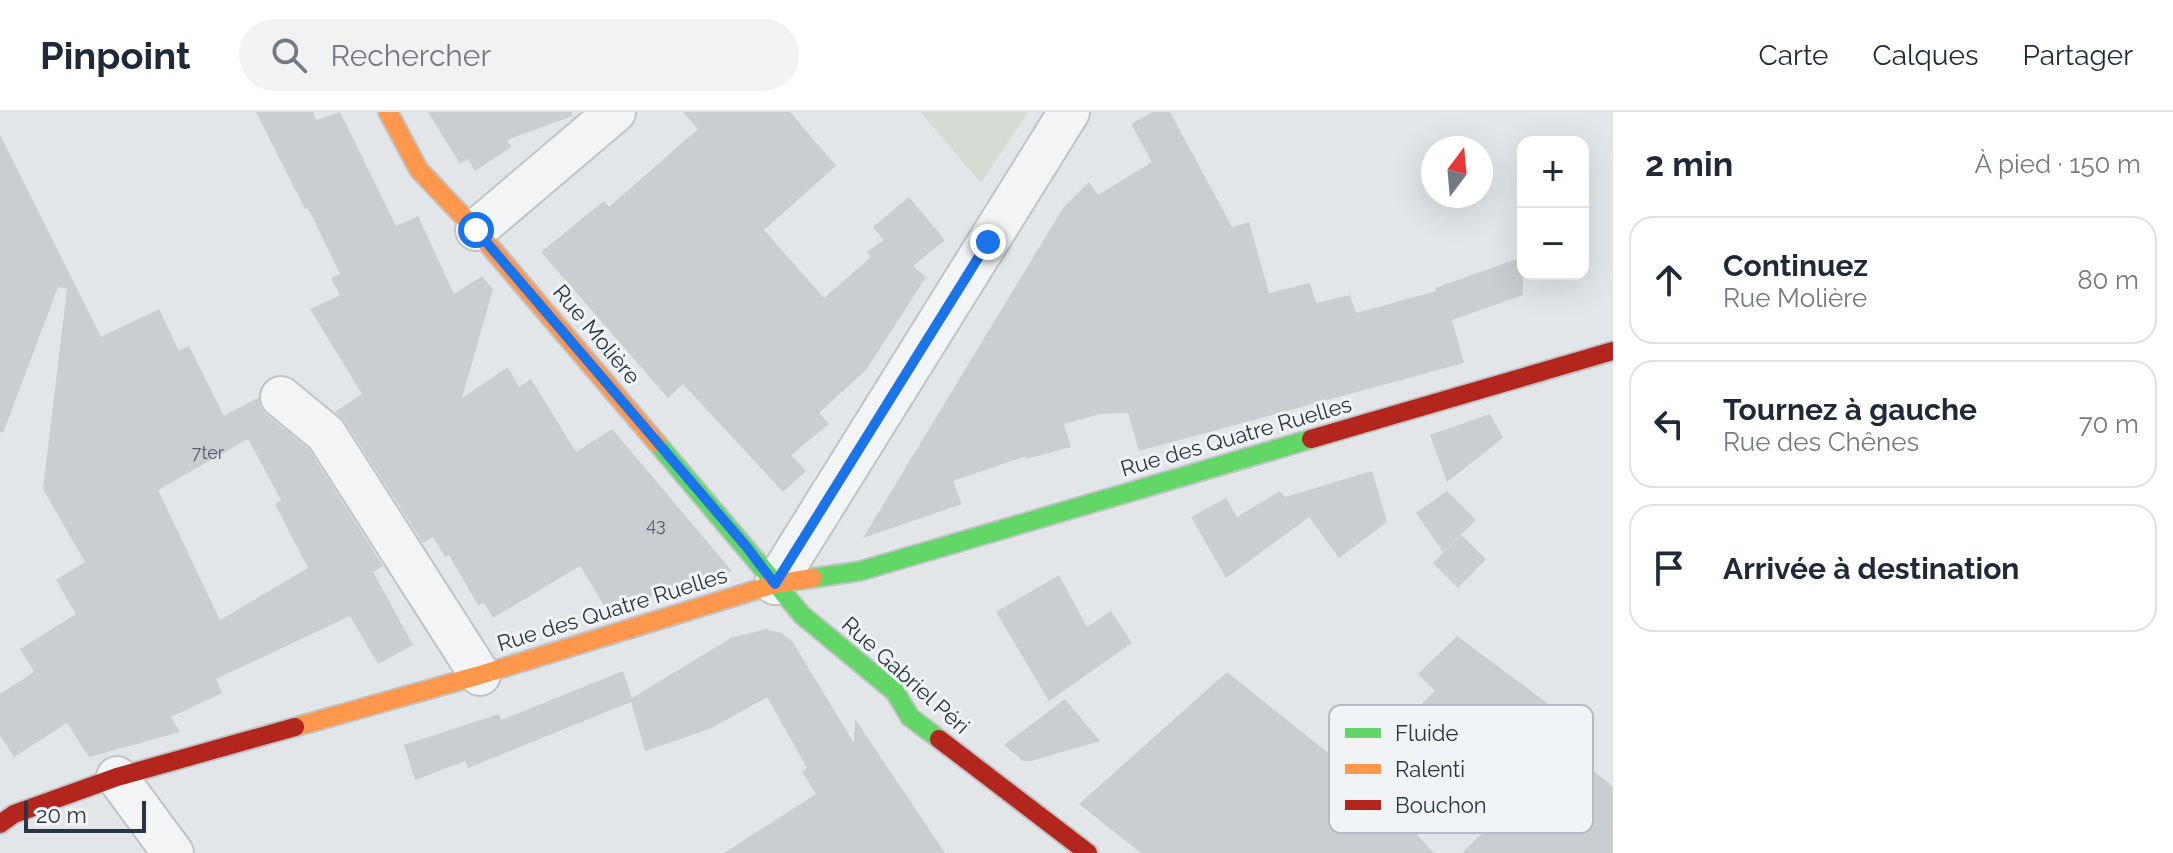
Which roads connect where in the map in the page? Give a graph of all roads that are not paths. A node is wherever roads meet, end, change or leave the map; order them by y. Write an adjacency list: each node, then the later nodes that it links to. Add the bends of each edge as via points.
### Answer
1 (388, 112): 4 (street, Rue Molière, via 419,170)
2 (615, 112): 4 (street)
3 (1069, 112): 7 (street)
4 (476, 230): 7 (street, Rue Molière)
5 (1613, 351): 7 (street, Rue des Quatre Ruelles, via 860,571)
6 (281, 397): 8 (street, via 326,434)
7 (775, 584): 8 (street, Rue des Quatre Ruelles); 12 (street, Rue Gabriel Péri, via 802,615 895,692 910,717)
8 (480, 675): 9 (street, Rue des Quatre Ruelles)
9 (117, 777): 10 (street, Rue des Quatre Ruelles, via 14,814); 11 (street)
10 (0, 824)
11 (173, 853)
12 (1088, 853)

